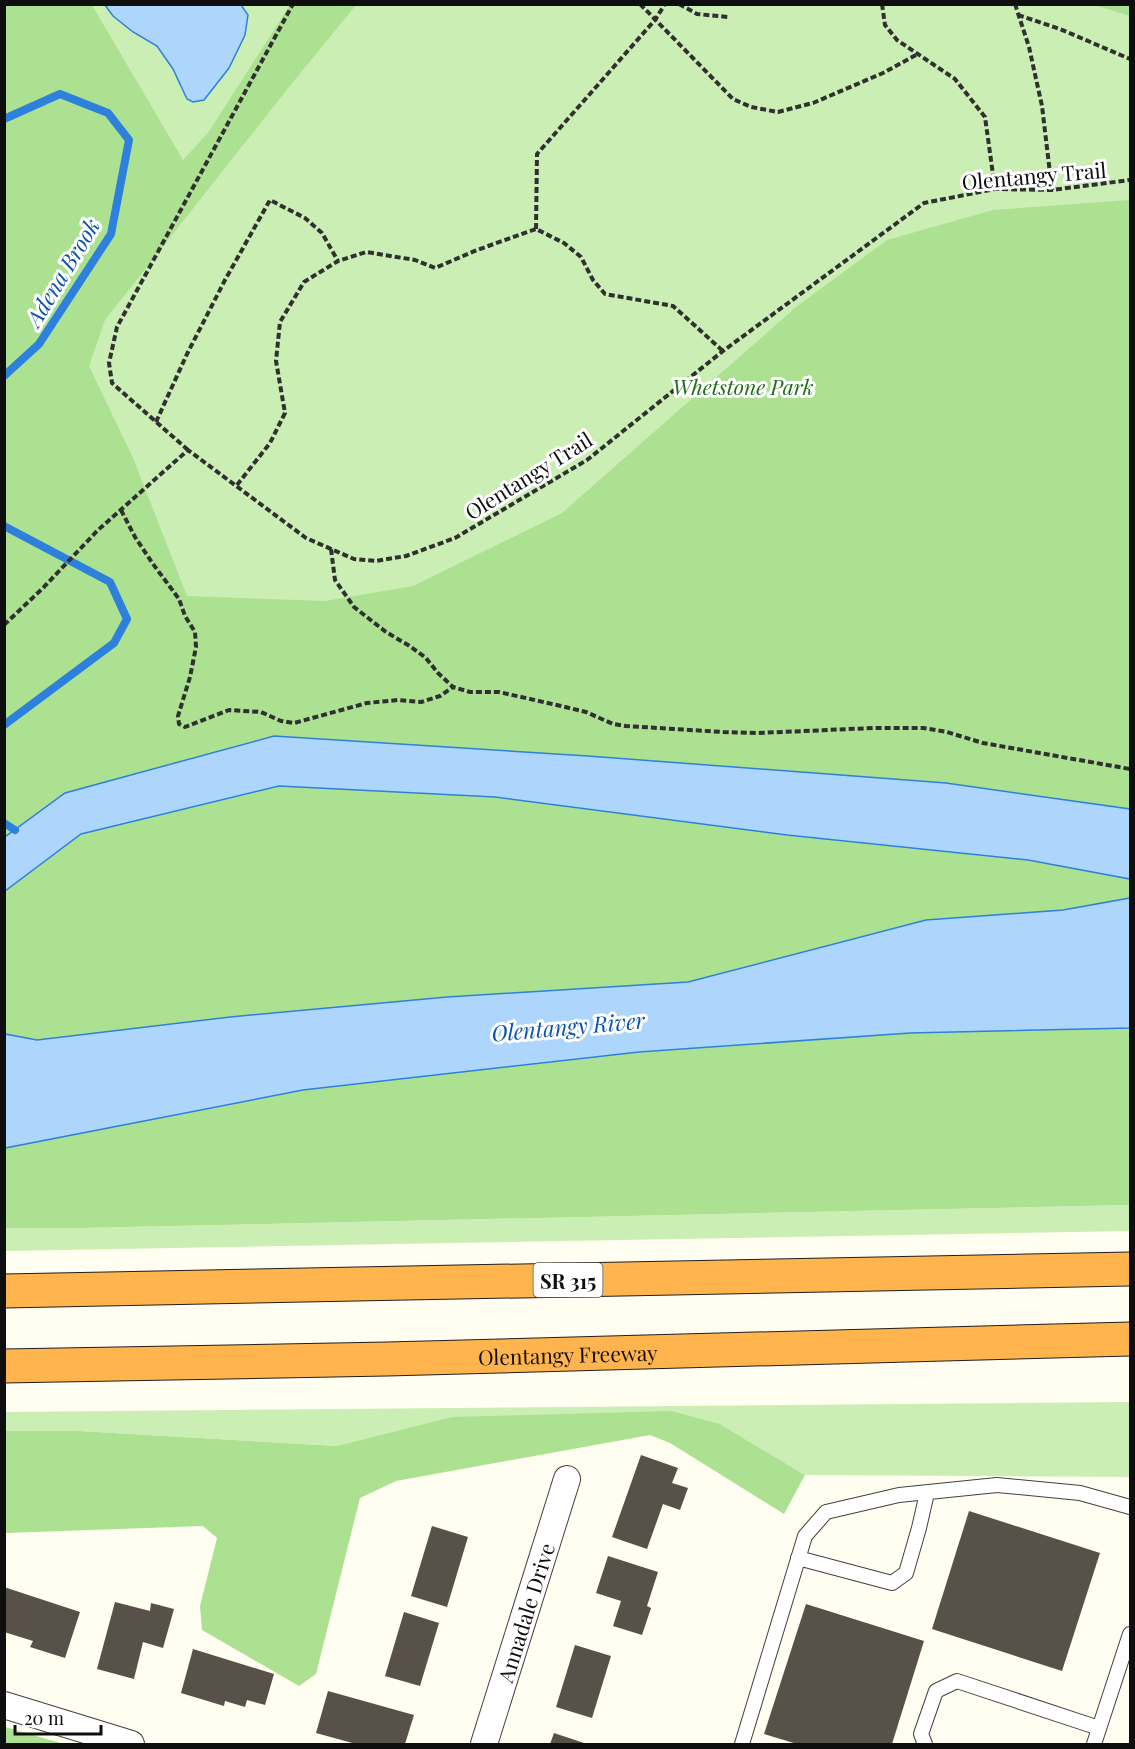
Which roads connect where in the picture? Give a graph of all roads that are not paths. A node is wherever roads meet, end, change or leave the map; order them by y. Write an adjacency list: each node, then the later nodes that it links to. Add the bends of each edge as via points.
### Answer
1 (1131, 1269): 2 (highway, SR 315)
2 (4, 1291)
3 (1131, 1340): 4 (highway, Olentangy Freeway)
4 (4, 1366)
5 (567, 1479): 13 (street, Annadale Drive)
6 (927, 1493): 7 (lane, via 997,1485 1080,1493); 8 (lane, via 899,1495 826,1512 805,1536); 8 (lane, via 906,1572 892,1583)
7 (1131, 1507)
8 (798, 1558): 14 (lane)
9 (1131, 1634): 11 (lane)
10 (4, 1705): 12 (street)
11 (1099, 1728): 15 (lane, via 957,1681 936,1691 921,1734); 16 (lane)
12 (131, 1744)
13 (484, 1744)
14 (742, 1744)
15 (925, 1744)
16 (1094, 1744)

